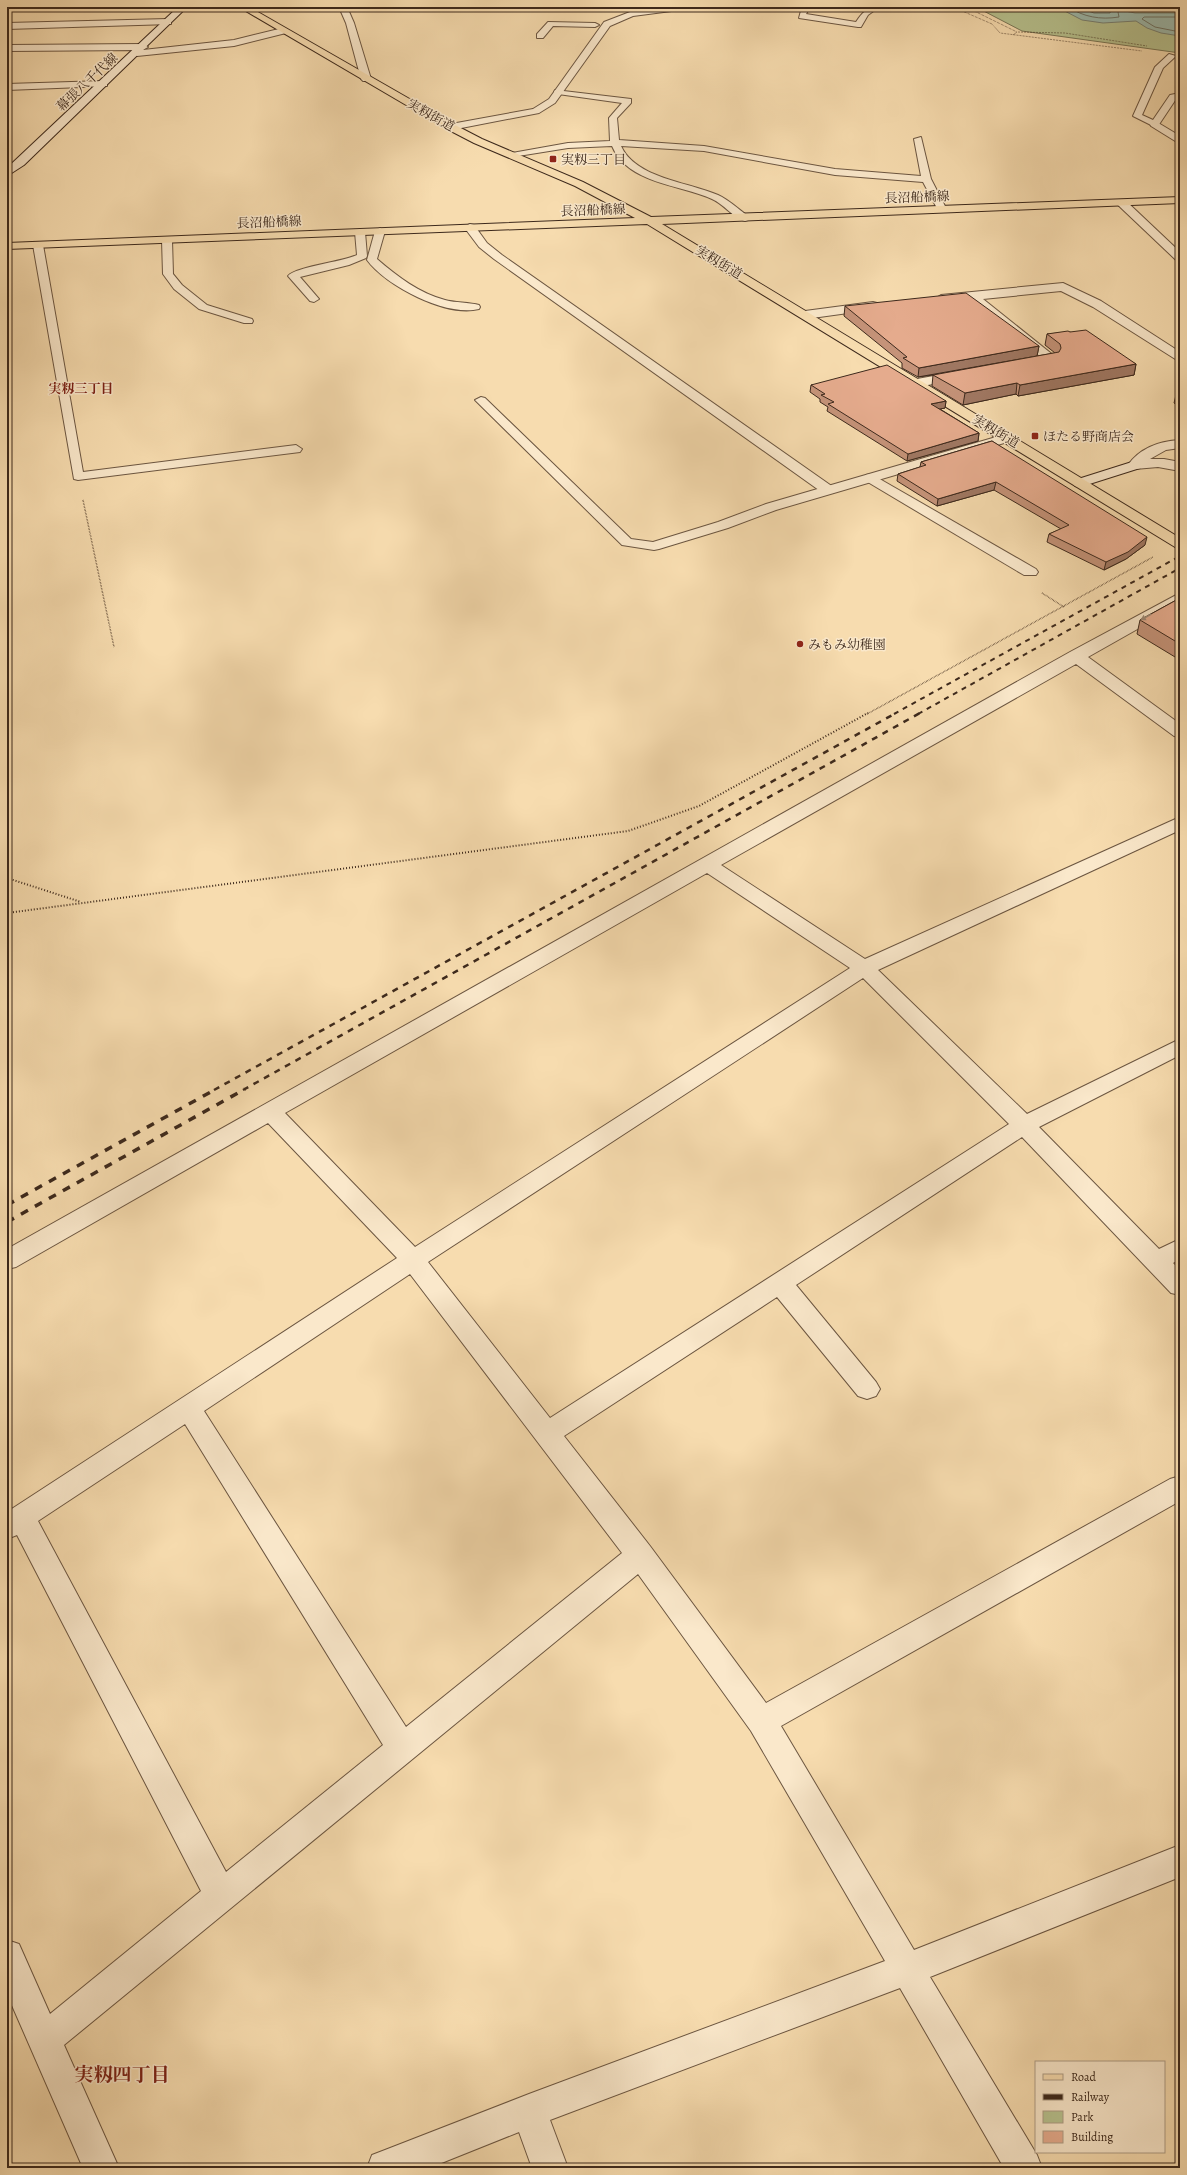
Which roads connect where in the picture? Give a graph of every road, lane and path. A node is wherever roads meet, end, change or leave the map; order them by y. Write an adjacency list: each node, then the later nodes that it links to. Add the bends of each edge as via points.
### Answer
1 (184, 7): 10 (street, 幕張八千代線)
2 (243, 7): 13 (main road, 実籾街道)
3 (343, 7): 21 (street)
4 (679, 7): 12 (street, via 622,16)
5 (806, 7): 6 (lane, via 802,16 858,25 865,14)
6 (875, 7)
7 (953, 7): 16 (path)
8 (966, 7): 14 (path)
9 (582, 17): 12 (lane)
10 (168, 22): 11 (street); 19 (street, 幕張八千代線)
11 (7, 26)
12 (599, 28): 15 (lane, via 551,24); 24 (street)
13 (283, 31): 19 (street, via 234,43); 21 (main road, 実籾街道)
14 (1017, 32): 16 (path); 17 (path, via 1065,34)
15 (540, 36)
16 (1012, 36): 20 (path, via 1105,45)
17 (1151, 47)
18 (7, 48): 19 (street)
19 (140, 50): 22 (street, 幕張八千代線)
20 (1172, 56): 26 (lane, via 1159,67 1137,116)
21 (366, 79): 27 (main road, 実籾街道)
22 (104, 84): 23 (street); 32 (street, 幕張八千代線)
23 (7, 87)
24 (558, 92): 27 (street, via 552,101 536,111); 30 (lane, via 628,101 613,118)
25 (1180, 96): 26 (lane, via 1173,97)
26 (1155, 124): 29 (street)
27 (451, 127): 31 (main road, 実籾街道, via 478,141)
28 (918, 139): 33 (lane)
29 (1180, 141)
30 (615, 144): 31 (lane, via 546,148); 33 (lane, via 698,148 834,172); 37 (lane, via 629,163 647,175 715,197)
31 (515, 155): 38 (main road, 実籾街道, via 579,184)
32 (7, 173)
33 (926, 179): 36 (lane)
34 (1180, 200): 35 (main road, 長沼船橋線)
35 (1122, 202): 36 (main road, 長沼船橋線); 45 (street)
36 (942, 210): 37 (main road, 長沼船橋線)
37 (745, 218): 38 (main road, 長沼船橋線)
38 (651, 222): 39 (main road, 長沼船橋線); 51 (main road, 実籾街道)
39 (470, 228): 40 (main road, 長沼船橋線); 66 (street, via 483,245 498,257)
40 (380, 231): 41 (main road, 長沼船橋線); 50 (lane, via 372,260 388,274 420,296 452,306)
41 (360, 232): 42 (main road, 長沼船橋線); 47 (lane, via 362,256 352,262 309,270 293,276)
42 (167, 240): 43 (main road, 長沼船橋線); 52 (lane, via 168,274 178,287 204,307)
43 (38, 245): 44 (main road, 長沼船橋線); 63 (lane)
44 (7, 246)
45 (1180, 258)
46 (972, 297): 48 (street); 53 (street, via 1063,287 1097,304); 54 (street, via 1052,359)
47 (314, 299)
48 (927, 301)
49 (889, 304): 51 (street)
50 (475, 308)
51 (805, 315): 56 (main road, 実籾街道)
52 (248, 321)
53 (1180, 358)
54 (1014, 366)
55 (975, 373): 56 (street)
56 (917, 383): 58 (main road, 実籾街道)
57 (481, 400): 66 (lane, via 627,542 654,546 723,526 771,506)
58 (1007, 438): 64 (lane); 65 (main road, 実籾街道)
59 (1180, 444): 61 (street, via 1165,445 1143,456)
60 (296, 449): 63 (lane)
61 (1135, 465): 62 (street, via 1155,462); 65 (street)
62 (1180, 467)
63 (78, 476): 71 (path)
64 (872, 478): 66 (lane); 69 (street)
65 (1080, 483): 67 (main road, 実籾街道)
66 (828, 490)
67 (1180, 544)
68 (1160, 554): 77 (path, via 698,806 628,831)
69 (1030, 572)
70 (1180, 598): 72 (street, one-way to 72)
71 (114, 647)
72 (1076, 656): 73 (street); 75 (street)
73 (1180, 732)
74 (1180, 823): 79 (street)
75 (708, 866): 79 (street); 81 (street)
76 (7, 878): 77 (path)
77 (83, 903): 78 (path)
78 (7, 913)
79 (864, 968): 82 (street); 85 (street)
80 (1180, 1046): 82 (street)
81 (270, 1112): 84 (street); 85 (street)
82 (1024, 1125): 86 (street); 87 (street)
83 (1180, 1248): 86 (street)
84 (7, 1260)
85 (413, 1260): 90 (street); 91 (street)
86 (1156, 1261): 88 (street)
87 (780, 1283): 89 (street); 91 (street)
88 (1180, 1286)
89 (867, 1389)
90 (188, 1407): 93 (street); 96 (street)
91 (547, 1433): 94 (street)
92 (1180, 1487): 95 (street)
93 (14, 1522): 98 (street)
94 (640, 1555): 95 (street); 96 (street)
95 (762, 1722): 100 (street)
96 (403, 1749): 98 (street)
97 (1180, 1861): 100 (street)
98 (221, 1896): 101 (street)
99 (7, 1956): 101 (street)
100 (908, 1969): 102 (street); 106 (street)
101 (46, 2039): 103 (street)
102 (529, 2111): 104 (street); 105 (street)
103 (101, 2168)
104 (385, 2168)
105 (550, 2168)
106 (1024, 2168)

